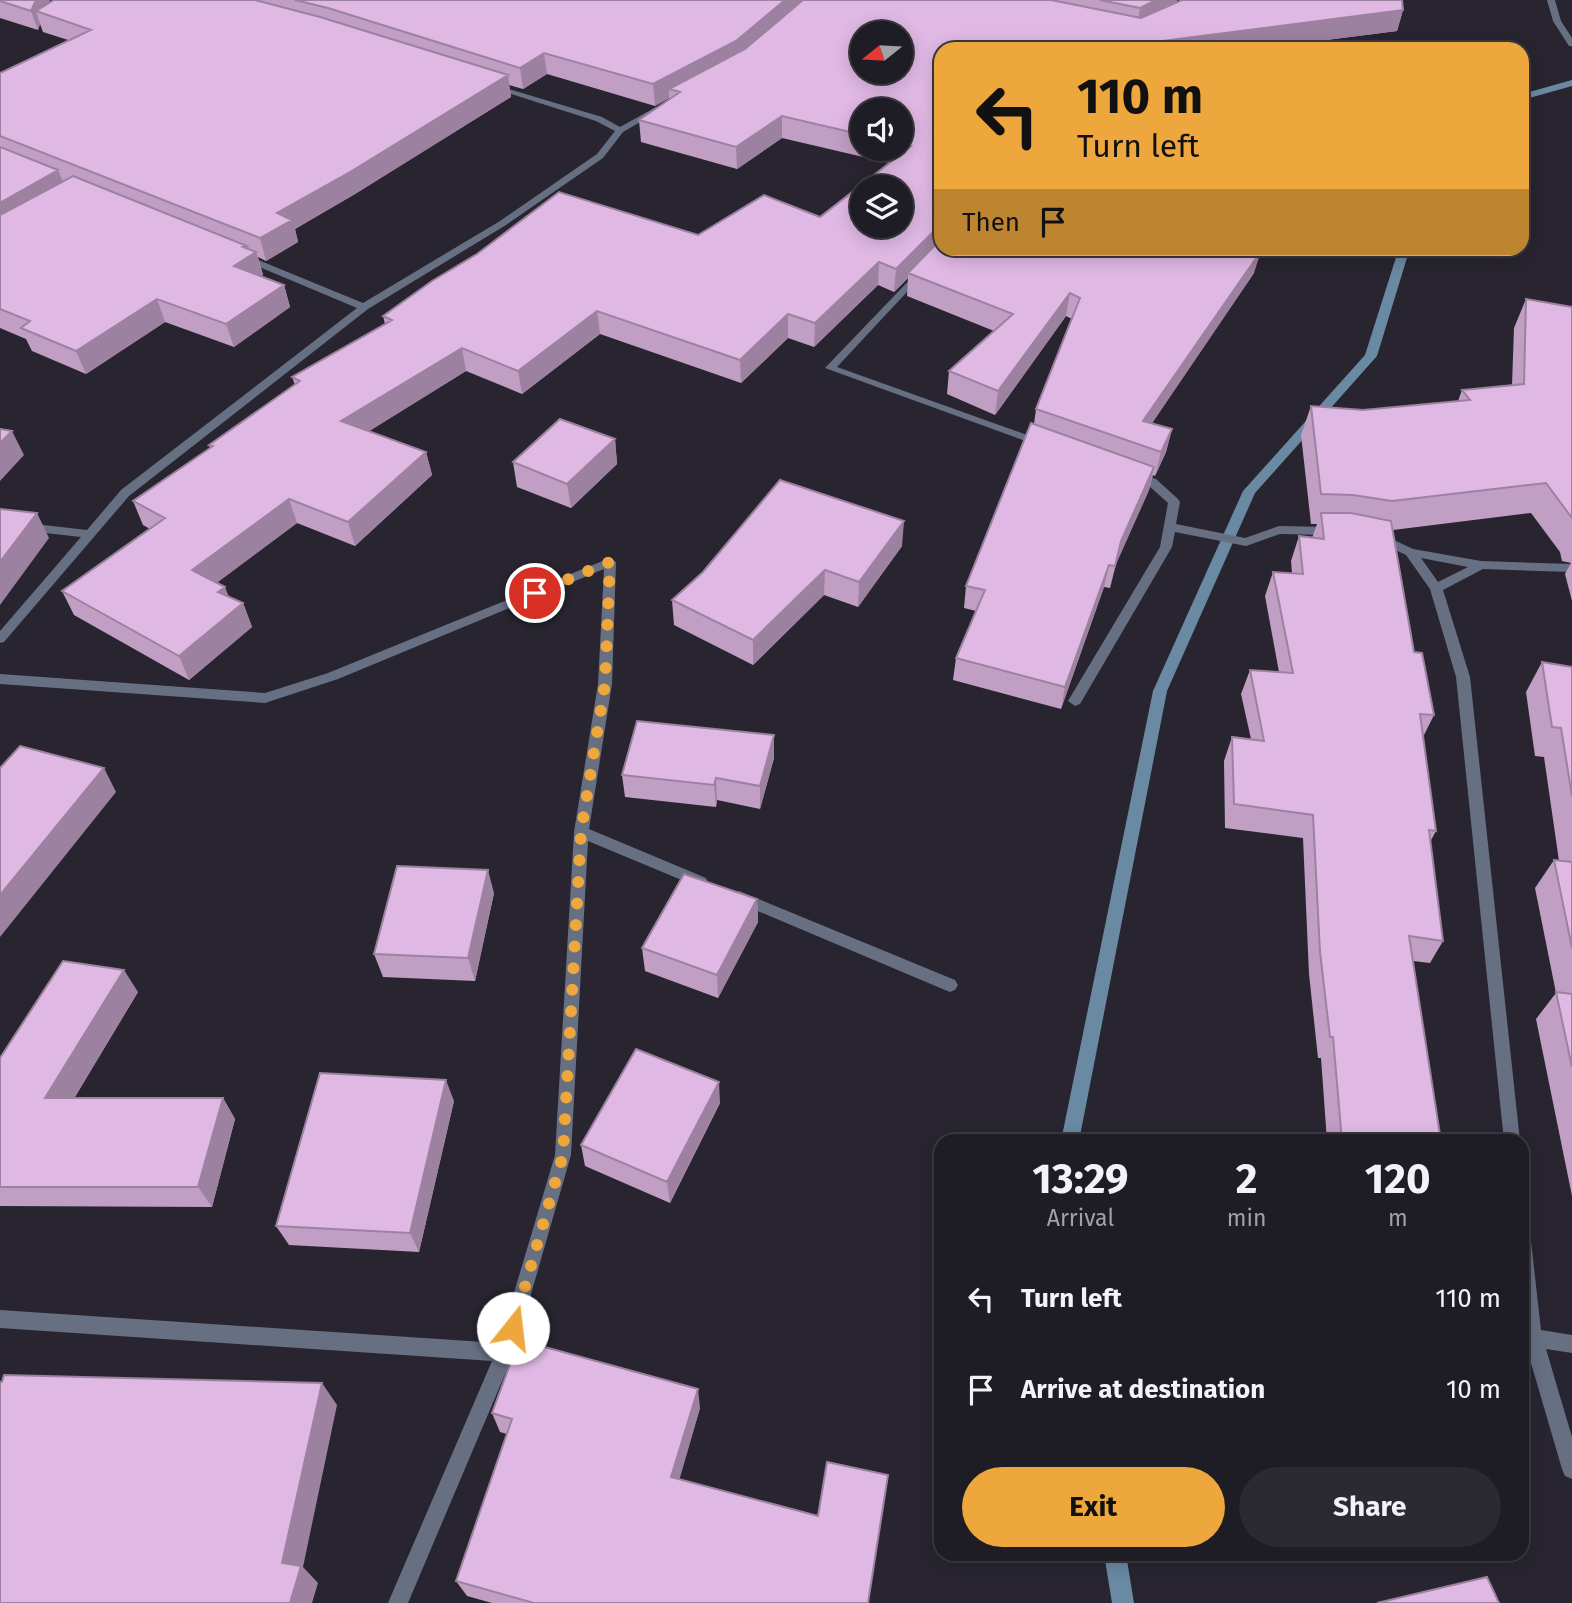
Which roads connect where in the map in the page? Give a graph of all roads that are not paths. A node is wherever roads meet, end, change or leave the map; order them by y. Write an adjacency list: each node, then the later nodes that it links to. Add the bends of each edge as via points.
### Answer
1 (1550, 0): 2 (street)
2 (1572, 44)
3 (484, 82): 5 (street)
4 (668, 104): 5 (street)
5 (620, 130): 8 (street, via 600,156 503,223)
6 (235, 254): 8 (street)
7 (936, 256): 9 (street, via 830,368)
8 (364, 307): 14 (street, via 125,493)
9 (1049, 446)
10 (1126, 473): 12 (street, via 1152,482 1174,502)
11 (0, 524): 14 (street)
12 (1170, 527): 13 (street, via 1246,542 1279,530); 22 (street, via 1166,547)
13 (1342, 531)
14 (90, 534): 20 (street)
15 (1369, 536): 16 (street, via 1383,537)
16 (1410, 552): 17 (street); 19 (street)
17 (1481, 565): 18 (street); 19 (street)
18 (1572, 568)
19 (1436, 588): 25 (street, via 1463,677)
20 (0, 639)
21 (0, 679): 23 (street, via 265,698 333,676 610,562 605,684)
22 (1075, 701)
23 (581, 832): 24 (street); 30 (street, via 563,1155)
24 (950, 985)
25 (1511, 1134)
26 (0, 1319): 30 (street)
27 (1529, 1336): 29 (street)
28 (1529, 1339): 31 (street)
29 (1572, 1344)
30 (505, 1353): 32 (street)
31 (1572, 1469)
32 (398, 1603)

